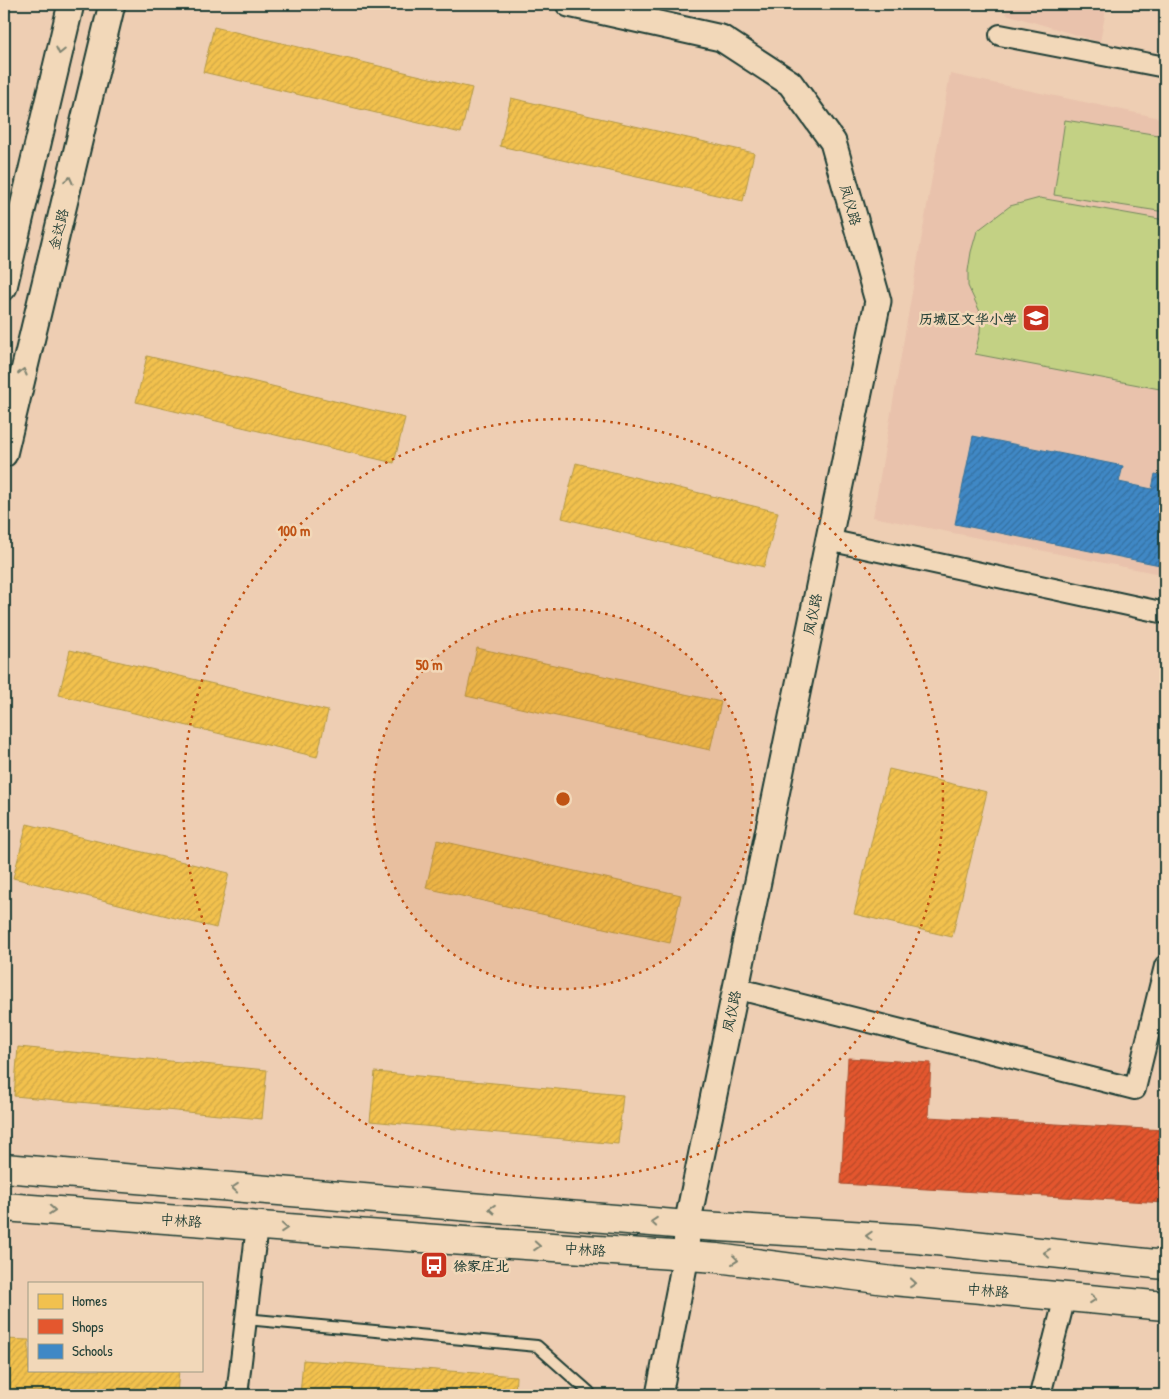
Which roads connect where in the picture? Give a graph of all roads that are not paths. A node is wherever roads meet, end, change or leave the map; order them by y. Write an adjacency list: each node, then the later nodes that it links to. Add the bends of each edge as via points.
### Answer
1 (72, 4): 6 (street, one-way to 6)
2 (112, 4): 7 (street, 金达路, one-way to 2)
3 (569, 4): 8 (street, 凤仪路, via 721,38 790,83 833,142 878,301)
4 (1000, 35): 5 (street)
5 (1165, 67)
6 (4, 288)
7 (4, 454)
8 (828, 540): 9 (street); 11 (street, 凤仪路)
9 (1165, 613)
10 (1165, 966): 11 (street, via 1135,1089)
11 (735, 988): 14 (street, 凤仪路)
12 (4, 1168): 14 (main road, one-way to 12)
13 (4, 1207): 15 (main road, 中林路, one-way to 15)
14 (687, 1225): 16 (street, 凤仪路); 17 (main road, one-way to 14, via 918,1239)
15 (256, 1226): 16 (main road, 中林路, one-way to 16); 20 (street)
16 (686, 1256): 18 (main road, 中林路, one-way to 18, via 893,1281); 23 (street, 凤仪路)
17 (1165, 1265)
18 (1065, 1297): 19 (main road, 中林路, one-way to 19); 24 (street)
19 (1165, 1306)
20 (246, 1319): 21 (street); 22 (lane, via 537,1346 589,1392)
21 (237, 1395)
22 (588, 1395)
23 (659, 1395)
24 (1040, 1395)

